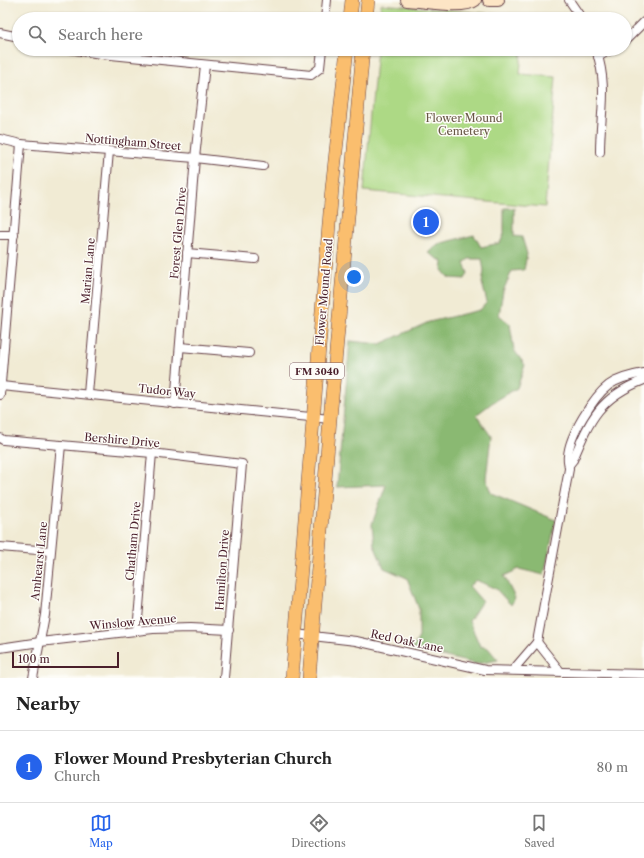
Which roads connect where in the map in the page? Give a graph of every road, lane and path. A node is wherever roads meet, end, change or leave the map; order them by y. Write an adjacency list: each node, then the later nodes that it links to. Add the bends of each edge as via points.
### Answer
1 (327, 0): 9 (street)
2 (352, 0): 10 (main road)
3 (368, 0): 11 (main road)
4 (407, 0): 5 (street, via 451,4 471,3)
5 (475, 0)
6 (489, 0): 7 (street)
7 (498, 0)
8 (569, 0): 12 (street)
9 (326, 12)
10 (351, 12)
11 (367, 12)
12 (577, 12)
13 (644, 22): 15 (street)
14 (0, 33): 16 (street)
15 (632, 34)
16 (12, 36)
17 (120, 56): 22 (street)
18 (321, 56): 22 (street, via 320,68 311,75)
19 (345, 56): 29 (main road, Flower Mound Road / FM 3040)
20 (362, 56): 30 (main road, Flower Mound Road / FM 3040)
21 (598, 56): 26 (street, via 604,97)
22 (205, 65): 27 (street, Forest Glen Drive)
23 (0, 139): 24 (street, Nottingham Street)
24 (21, 144): 25 (street, Nottingham Street); 32 (street)
25 (109, 151): 27 (street, Nottingham Street); 41 (street, Marian Lane)
26 (600, 152)
27 (195, 158): 28 (street, Nottingham Street); 33 (street, Forest Glen Drive)
28 (263, 166)
29 (332, 188): 30 (main road); 44 (main road, Flower Mound Road / FM 3040)
30 (351, 190): 45 (main road, Flower Mound Road / FM 3040)
31 (0, 235): 32 (street)
32 (14, 235): 35 (street)
33 (187, 253): 34 (street); 36 (street, Forest Glen Drive)
34 (255, 259)
35 (3, 329): 40 (street)
36 (180, 347): 37 (street); 43 (street, Forest Glen Drive)
37 (249, 353)
38 (644, 373): 50 (street, via 610,384 586,411 568,456)
39 (644, 380): 50 (street, via 622,389 603,404 588,424)
40 (1, 386): 41 (street, Tudor Way); 42 (street)
41 (88, 394): 43 (street, Tudor Way)
42 (0, 395)
43 (175, 404): 44 (street, Tudor Way)
44 (313, 417): 45 (street, Tudor Way); 55 (main road, Flower Mound Road / FM 3040)
45 (330, 419): 56 (main road, Flower Mound Road / FM 3040)
46 (0, 438): 47 (street, Bershire Drive)
47 (61, 445): 48 (street, Bershire Drive); 52 (street, Amhearst Lane)
48 (152, 453): 49 (street, Bershire Drive); 54 (street, Chatham Drive)
49 (242, 464): 53 (street, Hamilton Drive)
50 (569, 465): 58 (street)
51 (0, 547): 52 (street)
52 (50, 552): 57 (street, Amhearst Lane)
53 (229, 630): 54 (street, Winslow Avenue, via 190,628); 64 (street, Hamilton Drive)
54 (137, 631): 57 (street, Winslow Avenue)
55 (295, 634): 56 (street, Red Oak Lane); 65 (main road, Flower Mound Road / FM 3040)
56 (312, 635): 60 (street, Red Oak Lane, via 356,641 485,670); 66 (main road, Flower Mound Road / FM 3040)
57 (40, 642): 59 (street, Winslow Avenue); 63 (street, Amhearst Lane)
58 (537, 642): 60 (street); 61 (street)
59 (0, 648)
60 (513, 670): 61 (street, Red Oak Lane)
61 (560, 671): 62 (street, Red Oak Lane)
62 (644, 674)
63 (33, 678)
64 (224, 678)
65 (292, 678)
66 (309, 678)

